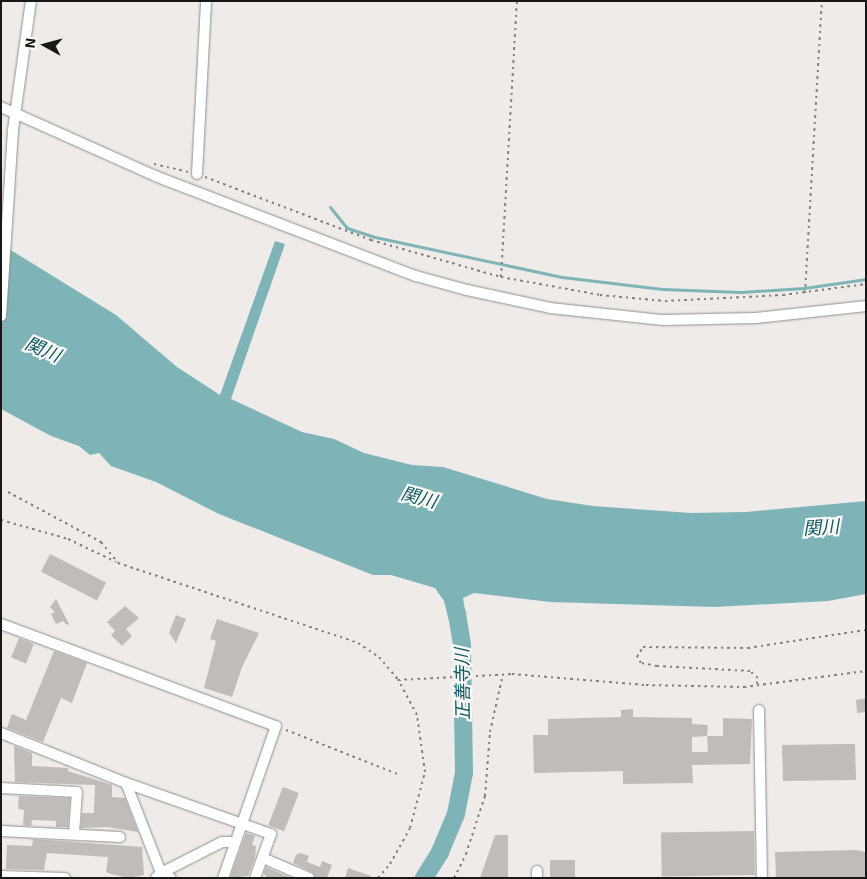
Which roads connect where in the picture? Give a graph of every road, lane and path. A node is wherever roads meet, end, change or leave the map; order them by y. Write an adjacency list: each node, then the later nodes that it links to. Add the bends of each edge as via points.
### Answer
1 (31, 1): 6 (street)
2 (206, 1): 8 (street)
3 (517, 1): 9 (path)
4 (822, 1): 11 (path)
5 (1, 108): 6 (street)
6 (15, 113): 12 (street, via 164,180 416,276 467,290 550,308 663,320 756,318); 13 (street)
7 (150, 163): 8 (path)
8 (197, 174): 9 (path, via 371,240)
9 (500, 277): 11 (path, via 665,301)
10 (866, 284): 11 (path)
11 (805, 293)
12 (866, 306)
13 (1, 316)
14 (8, 492): 16 (path, via 101,542)
15 (1, 520): 16 (path, via 68,540)
16 (118, 563): 21 (path, via 358,644 379,657)
17 (1, 624): 24 (street)
18 (866, 630): 22 (path, via 748,648 643,647 637,658 641,663 657,666 750,671 758,678)
19 (866, 672): 22 (path)
20 (503, 674): 21 (path); 22 (path, via 646,685); 43 (path, via 490,732 485,796 466,854)
21 (398, 680): 42 (path, via 417,715 425,772 410,828 390,864)
22 (756, 685)
23 (759, 710): 44 (street)
24 (276, 726): 26 (path); 29 (street)
25 (1, 733): 27 (street)
26 (400, 775)
27 (126, 783): 29 (street); 36 (street)
28 (1, 788): 31 (street, via 77,792)
29 (240, 821): 33 (street); 34 (street, via 271,834)
30 (1, 832): 31 (street)
31 (74, 834): 32 (street)
32 (120, 836)
33 (233, 842): 36 (street, via 222,842); 39 (street)
34 (263, 858): 40 (street); 41 (street)
35 (1, 876): 37 (street)
36 (158, 876): 38 (street)
37 (65, 878)
38 (171, 878)
39 (223, 878)
40 (255, 878)
41 (310, 878)
42 (378, 878)
43 (454, 878)
44 (762, 878)

